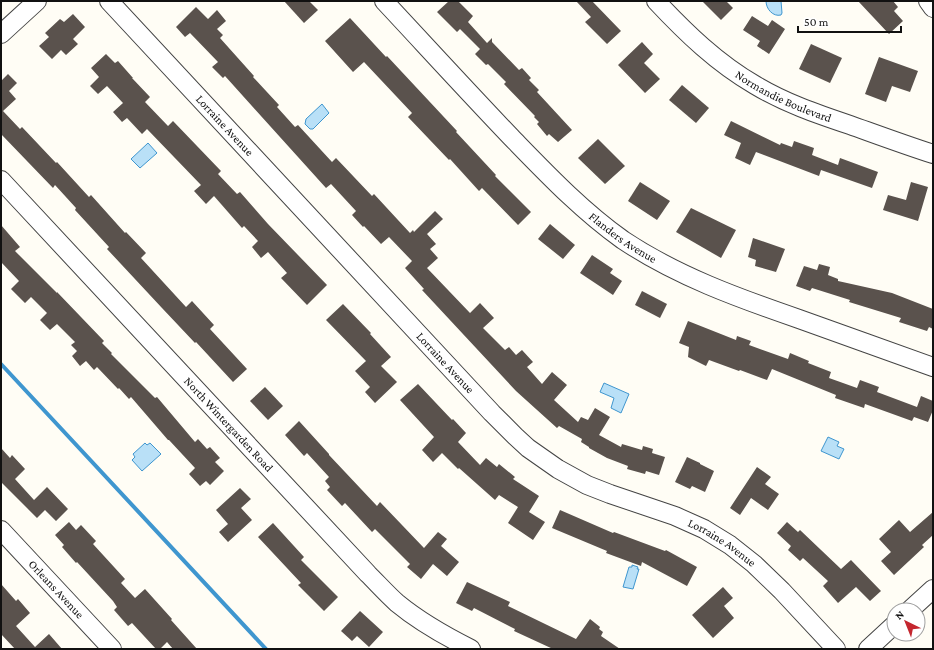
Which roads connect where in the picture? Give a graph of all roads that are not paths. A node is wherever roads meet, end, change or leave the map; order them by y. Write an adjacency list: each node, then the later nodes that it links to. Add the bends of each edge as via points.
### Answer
1 (37, 1): 7 (street)
2 (109, 1): 17 (street, Lorraine Avenue, via 515,436 558,469 587,485 675,516 704,529 730,545 782,591)
3 (384, 1): 10 (street, Flanders Avenue, via 560,188 624,240 696,280)
4 (656, 1): 8 (street, Normandie Boulevard, via 697,43 754,85 810,111)
5 (928, 1): 6 (street)
6 (933, 8)
7 (1, 34)
8 (933, 154)
9 (1, 180): 16 (street, North Wintergarden Road, via 368,574 421,621)
10 (933, 367)
11 (1, 530): 15 (street, Orleans Avenue)
12 (933, 589): 13 (street)
13 (919, 602)
14 (886, 632): 18 (street)
15 (112, 649)
16 (472, 649)
17 (836, 649)
18 (868, 649)

